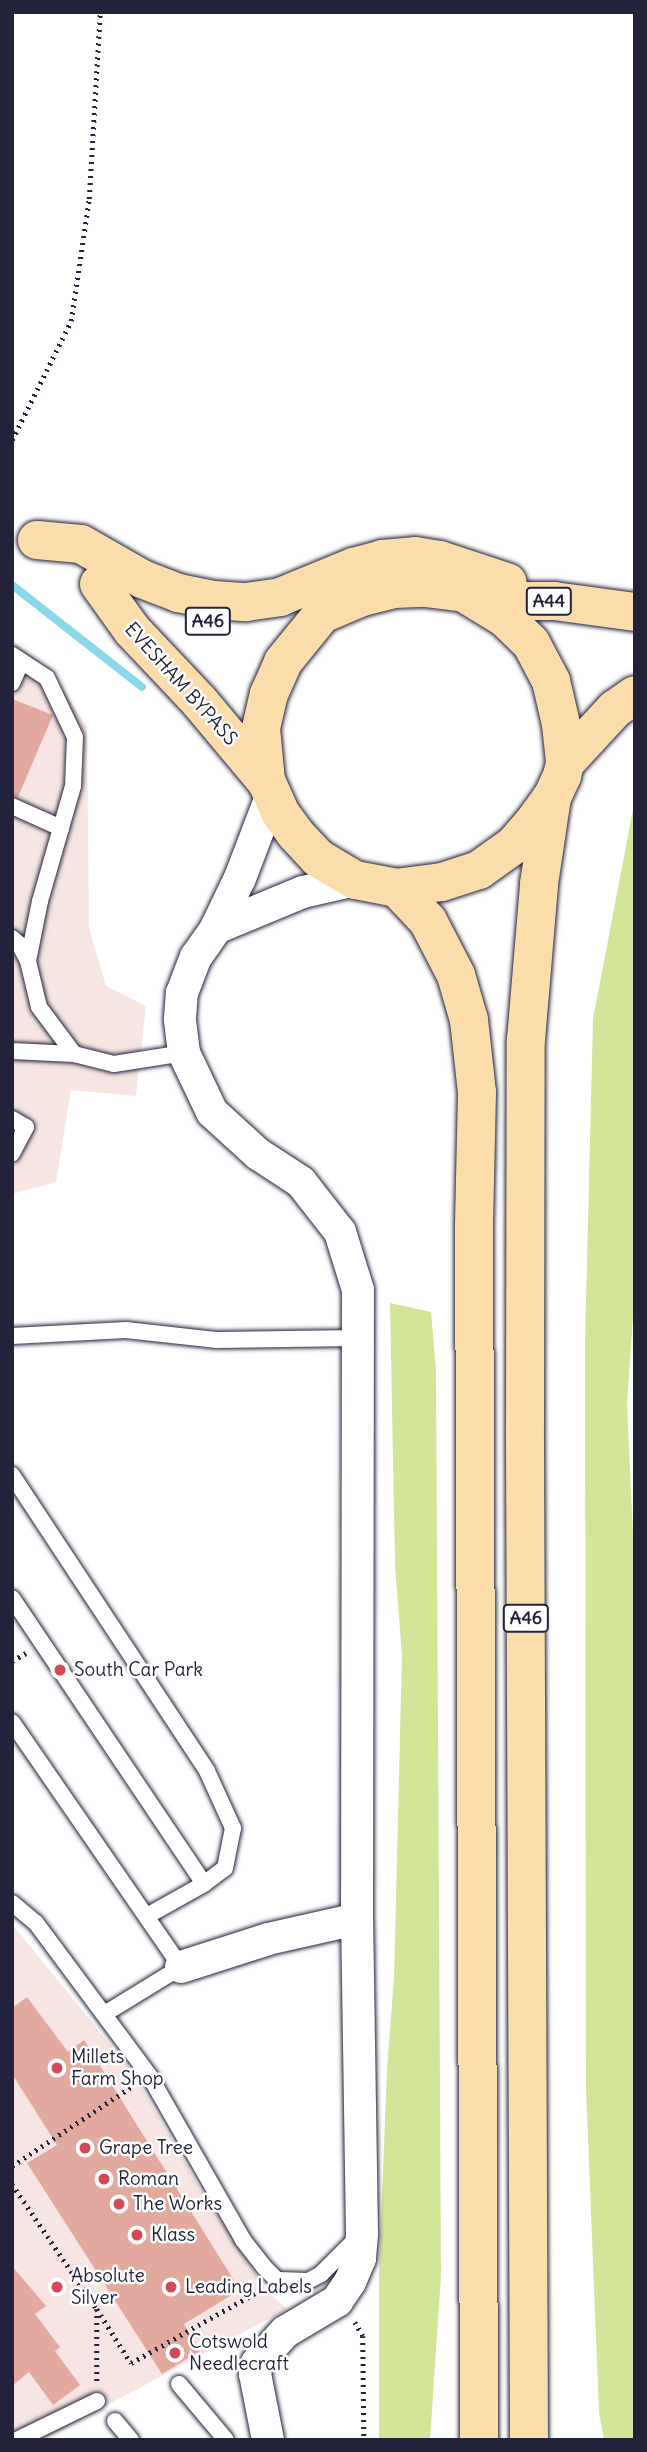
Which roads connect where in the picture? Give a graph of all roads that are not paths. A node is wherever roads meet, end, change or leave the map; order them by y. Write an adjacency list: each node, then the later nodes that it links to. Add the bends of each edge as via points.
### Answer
1 (25, 532): 2 (highway, EVESHAM BYPASS / A46); 4 (highway, via 81,544 142,579 214,600 280,597 353,567 415,555)
2 (99, 584): 6 (highway, EVESHAM BYPASS / A46, via 165,611 205,621 279,625); 11 (highway, EVESHAM BYPASS / A46, via 132,630 199,701)
3 (464, 593): 4 (highway, A44); 6 (highway, EVESHAM BYPASS, via 425,587 393,589); 10 (highway, via 505,618 531,643 551,681 561,724)
4 (554, 601): 5 (highway, A44)
5 (635, 612)
6 (323, 614): 11 (highway, via 283,662 269,694 261,728)
7 (17, 659): 8 (lane); 13 (lane, via 47,678 75,737 74,786)
8 (12, 683)
9 (635, 695): 10 (highway, via 615,709)
10 (559, 780): 15 (highway, via 514,845 479,870 442,882); 44 (highway, A46, via 539,884 526,1040)
11 (269, 788): 14 (highway, via 281,814 318,858); 16 (street, via 256,841)
12 (12, 806): 13 (lane)
13 (61, 828): 18 (lane)
14 (355, 880): 15 (highway); 16 (street, via 303,892)
15 (397, 888): 43 (highway, A46, via 428,921 456,975 469,1020 477,1092)
16 (216, 928): 20 (street, via 182,993)
17 (12, 938): 18 (lane)
18 (28, 961): 21 (lane, via 39,1007)
19 (12, 1051): 21 (lane)
20 (184, 1053): 21 (lane, via 114,1064); 25 (street, via 212,1112 258,1154 301,1182 340,1232 358,1290)
21 (74, 1054)
22 (12, 1119): 23 (lane, via 26,1126)
23 (12, 1153)
24 (12, 1336): 25 (lane, via 126,1330 217,1340)
25 (358, 1338): 32 (street)
26 (12, 1475): 29 (lane, via 207,1771 233,1828 225,1868)
27 (12, 1598): 29 (lane)
28 (12, 1722): 31 (lane)
29 (204, 1884): 31 (lane)
30 (12, 1903): 34 (lane, via 36,1923)
31 (147, 1916): 33 (lane)
32 (357, 1919): 33 (street, via 268,1939); 35 (street)
33 (181, 1967): 34 (lane)
34 (106, 2013): 35 (lane, via 149,2075 243,2240 277,2280 308,2281 321,2274)
35 (362, 2233): 42 (street, via 360,2258 337,2301 285,2332 257,2363 255,2374)
36 (179, 2384): 41 (lane)
37 (97, 2401): 39 (lane)
38 (115, 2421): 40 (lane)
39 (17, 2440)
40 (131, 2440)
41 (226, 2440)
42 (268, 2440)
43 (479, 2440)
44 (529, 2440)

